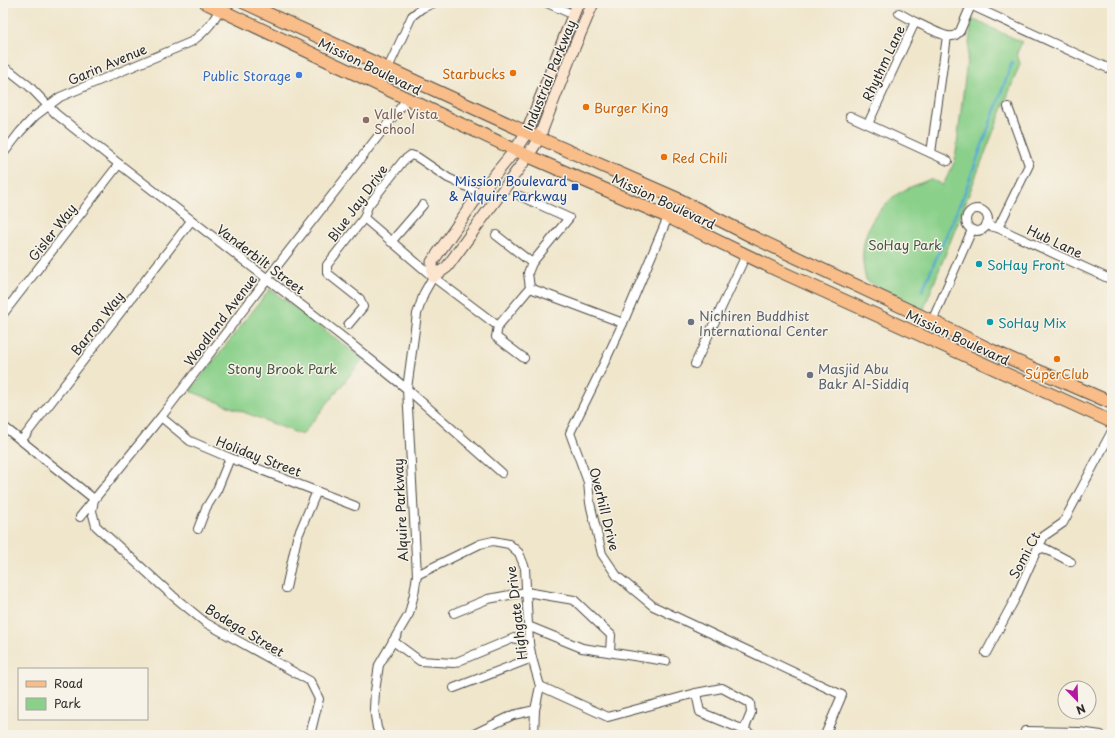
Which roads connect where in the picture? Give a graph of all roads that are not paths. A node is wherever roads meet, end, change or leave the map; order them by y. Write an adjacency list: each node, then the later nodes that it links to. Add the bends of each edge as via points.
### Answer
1 (206, 3): 8 (main road, Mission Boulevard)
2 (245, 3): 14 (main road, Mission Boulevard)
3 (434, 3): 14 (street, via 412,16)
4 (547, 3): 10 (street)
5 (578, 3): 10 (main road, Industrial Parkway)
6 (593, 3): 22 (main road, Industrial Parkway)
7 (970, 4): 12 (street, via 960,31); 15 (street)
8 (222, 6): 16 (main road, Mission Boulevard); 17 (street, Garin Avenue, via 212,23 191,42 60,98)
9 (899, 13): 11 (street)
10 (574, 14): 21 (main road, Industrial Parkway)
11 (916, 22): 12 (street, Rhythm Lane); 20 (street, Rhythm Lane)
12 (947, 36): 24 (street)
13 (3, 67): 17 (street, Vanderbilt Street, via 29,86)
14 (388, 68): 21 (main road, Mission Boulevard)
15 (1112, 70)
16 (407, 99): 23 (main road, Mission Boulevard); 43 (street, Woodland Avenue)
17 (48, 106): 25 (street, Garin Avenue, via 34,116); 28 (street, Vanderbilt Street)
18 (1008, 107): 36 (street, via 1029,165)
19 (850, 116): 20 (street)
20 (868, 124): 24 (street)
21 (527, 132): 22 (main road, Mission Boulevard); 23 (main road, Industrial Parkway)
22 (539, 138): 26 (main road, Industrial Parkway); 47 (main road, Mission Boulevard, via 678,199 757,240)
23 (515, 150): 26 (main road, Mission Boulevard); 29 (main road, Alquire Parkway)
24 (931, 153): 27 (street)
25 (3, 154)
26 (528, 156): 32 (main road, Mission Boulevard); 42 (main road, Alquire Parkway, via 447,267)
27 (948, 162)
28 (119, 164): 34 (street, Vanderbilt Street); 46 (street, Gisler Way)
29 (480, 193): 33 (street, Blue Jay Drive, via 448,178 410,155 368,206); 42 (main road, Alquire Parkway, via 432,262)
30 (520, 196): 41 (street, via 569,218)
31 (423, 205): 39 (street)
32 (668, 217): 40 (main road, Mission Boulevard); 48 (street, Overhill Drive)
33 (364, 218): 39 (street); 49 (street, Blue Jay Drive, via 327,265 327,273 360,299 363,307)
34 (191, 221): 43 (street, Vanderbilt Street); 59 (street, Barron Way)
35 (986, 224): 36 (street, Hub Lane); 37 (street, via 981,230); 37 (street, via 988,219 985,212 973,210 966,219 967,226)
36 (998, 228): 44 (street, Hub Lane)
37 (972, 230): 47 (street)
38 (496, 235): 41 (street)
39 (392, 242): 42 (street)
40 (746, 255): 52 (street); 56 (main road, Mission Boulevard)
41 (532, 263): 45 (street, via 528,273)
42 (433, 277): 50 (street); 53 (street, Alquire Parkway, via 417,314)
43 (267, 279): 53 (street, Vanderbilt Street); 55 (street, Woodland Avenue)
44 (1112, 280)
45 (530, 288): 48 (street); 50 (street)
46 (3, 314)
47 (932, 321): 54 (main road, Mission Boulevard, via 993,351)
48 (623, 323): 92 (street, Overhill Drive, via 570,432 588,482 590,503 602,554 617,576 654,606 842,695)
49 (348, 325)
50 (498, 326): 51 (street, via 496,337)
51 (524, 358)
52 (695, 364)
53 (407, 389): 61 (street, Vanderbilt Street); 69 (street, Alquire Parkway)
54 (1112, 403)
55 (161, 417): 60 (street, Holiday Street, via 190,441); 63 (street, Woodland Avenue)
56 (1112, 422)
57 (3, 426): 59 (street)
58 (1112, 431): 67 (street, Somi Ct, via 1063,523 1044,536)
59 (21, 441): 63 (street)
60 (230, 458): 62 (street, Holiday Street); 66 (street)
61 (502, 473)
62 (317, 491): 64 (street, Holiday Street); 70 (street, via 297,538)
63 (94, 499): 65 (street, Woodland Avenue); 87 (street, Bodega Street, via 92,511 96,526 173,596 206,623 310,681 319,699)
64 (355, 506)
65 (80, 517)
66 (198, 528)
67 (1037, 550): 68 (street, via 1044,548); 77 (street, Somi Ct, via 1015,599)
68 (1072, 562)
69 (417, 575): 71 (street, Highgate Drive, via 480,544 493,541 509,544 519,553 525,568); 74 (street, Alquire Parkway, via 409,614)
70 (286, 588)
71 (526, 592): 72 (street, via 488,599); 73 (street, Highgate Drive); 76 (street, via 574,600 611,635)
72 (454, 612)
73 (528, 626): 75 (street, Highgate Drive); 76 (street, via 582,648)
74 (393, 641): 75 (street, via 420,661 454,663 514,638); 88 (street, Alquire Parkway, via 379,665 377,676 374,709)
75 (529, 643): 78 (street, Highgate Drive)
76 (610, 652): 79 (street)
77 (986, 653)
78 (532, 658): 80 (street, Highgate Drive); 81 (street)
79 (666, 661)
80 (540, 686): 82 (street, via 608,717); 83 (street, Highgate Drive)
81 (454, 688)
82 (696, 693): 84 (street, via 700,712); 84 (street, via 722,688 750,703 750,713)
83 (535, 710): 89 (street, via 513,715); 90 (street, Highgate Drive)
84 (744, 730): 91 (street)
85 (1025, 733): 86 (street)
86 (1071, 733): 93 (street)
87 (310, 735)
88 (380, 735)
89 (472, 735)
90 (534, 735)
91 (752, 735)
92 (825, 735)
93 (1101, 735)

